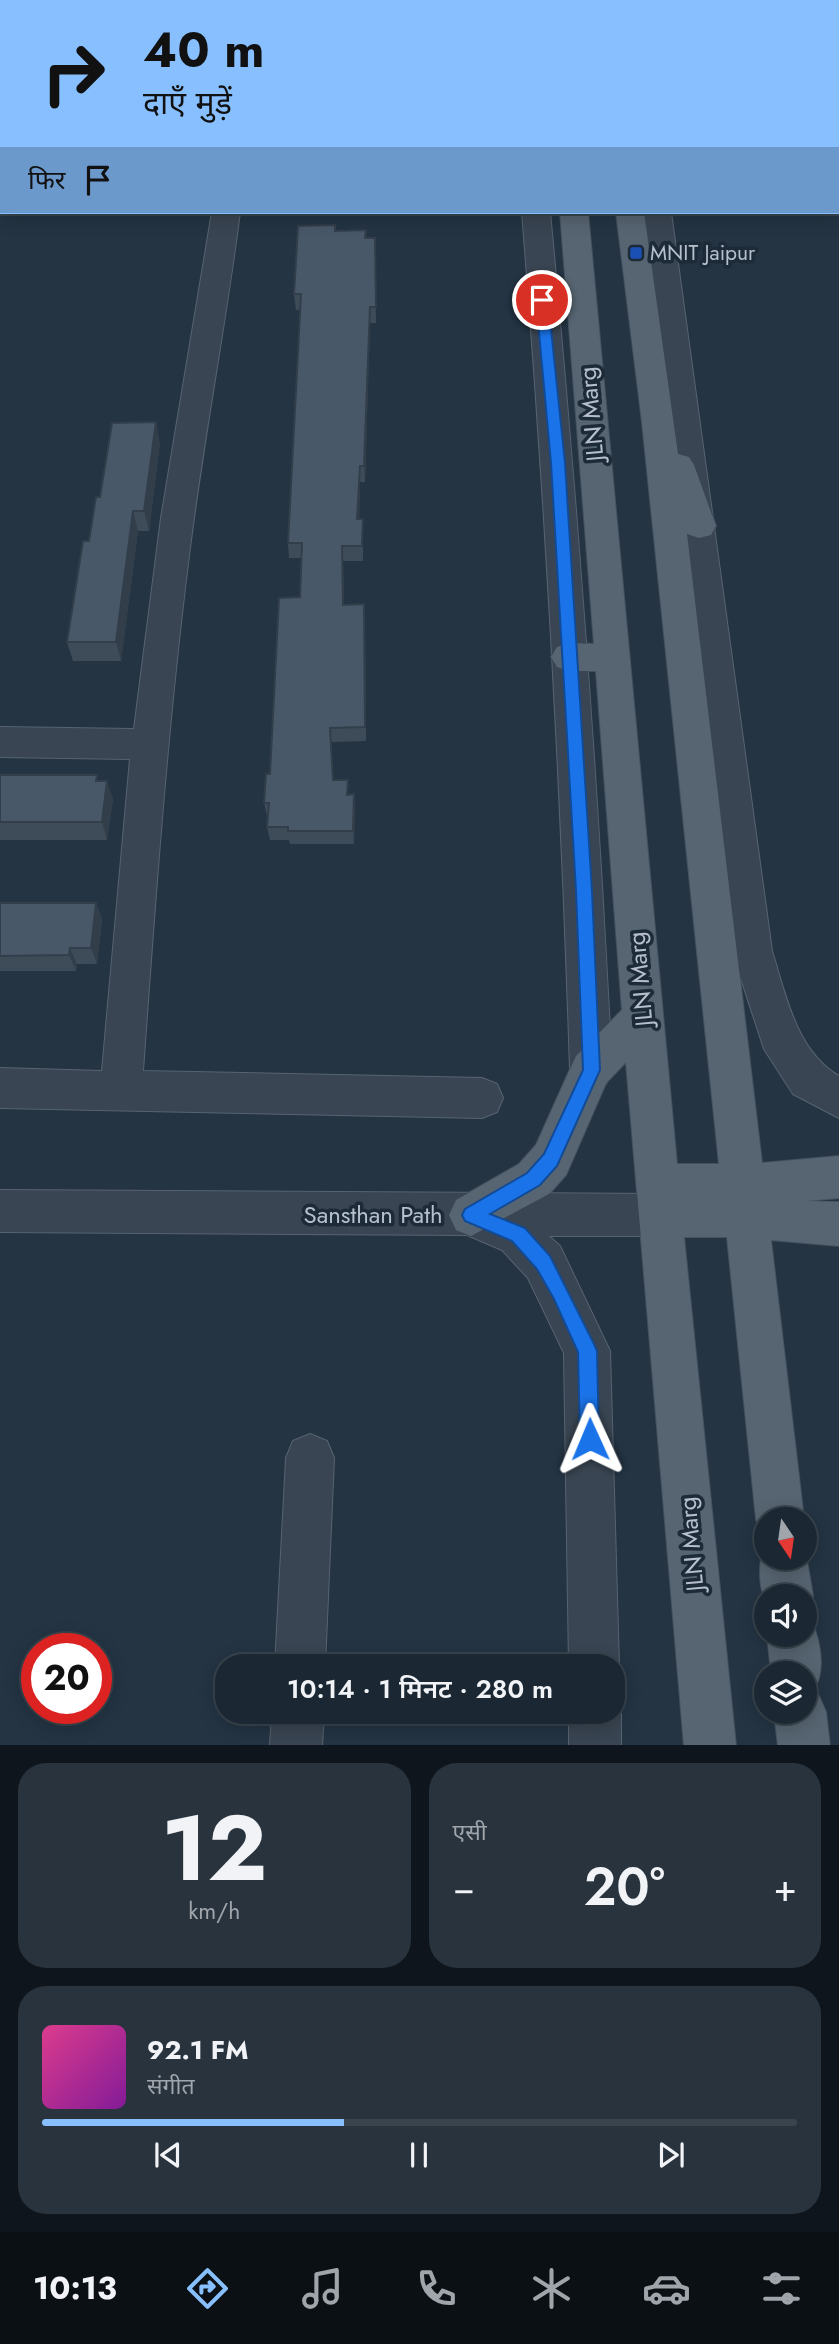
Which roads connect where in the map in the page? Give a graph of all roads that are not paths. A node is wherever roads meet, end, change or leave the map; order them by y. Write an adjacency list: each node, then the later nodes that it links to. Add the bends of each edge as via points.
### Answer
1 (226, 214): 11 (street, via 171,559)
2 (536, 214): 8 (street)
3 (574, 214): 9 (main road, JLN Marg)
4 (630, 214): 6 (main road)
5 (657, 214): 7 (street)
6 (658, 422): 7 (main road); 20 (main road)
7 (699, 526): 17 (street, via 752,951 779,1036 808,1080)
8 (569, 657): 9 (main road); 13 (street)
9 (612, 658): 12 (main road, JLN Marg)
10 (0, 742): 11 (street)
11 (149, 744): 15 (street)
12 (643, 1016): 13 (main road); 19 (main road, JLN Marg)
13 (591, 1070): 22 (main road, via 551,1160 534,1179)
14 (0, 1088): 15 (street)
15 (121, 1089): 16 (street)
16 (482, 1098)
17 (839, 1098)
18 (839, 1177): 20 (main road)
19 (659, 1200): 20 (main road, Sansthan Path); 22 (street, Sansthan Path, via 556,1216); 33 (main road, JLN Marg)
20 (745, 1200): 23 (main road); 25 (main road)
21 (0, 1211): 22 (street, Sansthan Path)
22 (471, 1215): 27 (street, via 518,1235 544,1262 587,1351)
23 (839, 1224)
24 (310, 1458): 26 (street)
25 (779, 1507)
26 (301, 1654)
27 (594, 1654)
28 (297, 1724): 31 (street)
29 (595, 1724): 32 (street)
30 (801, 1724): 34 (main road)
31 (296, 1745)
32 (595, 1745)
33 (710, 1745)
34 (804, 1745)

